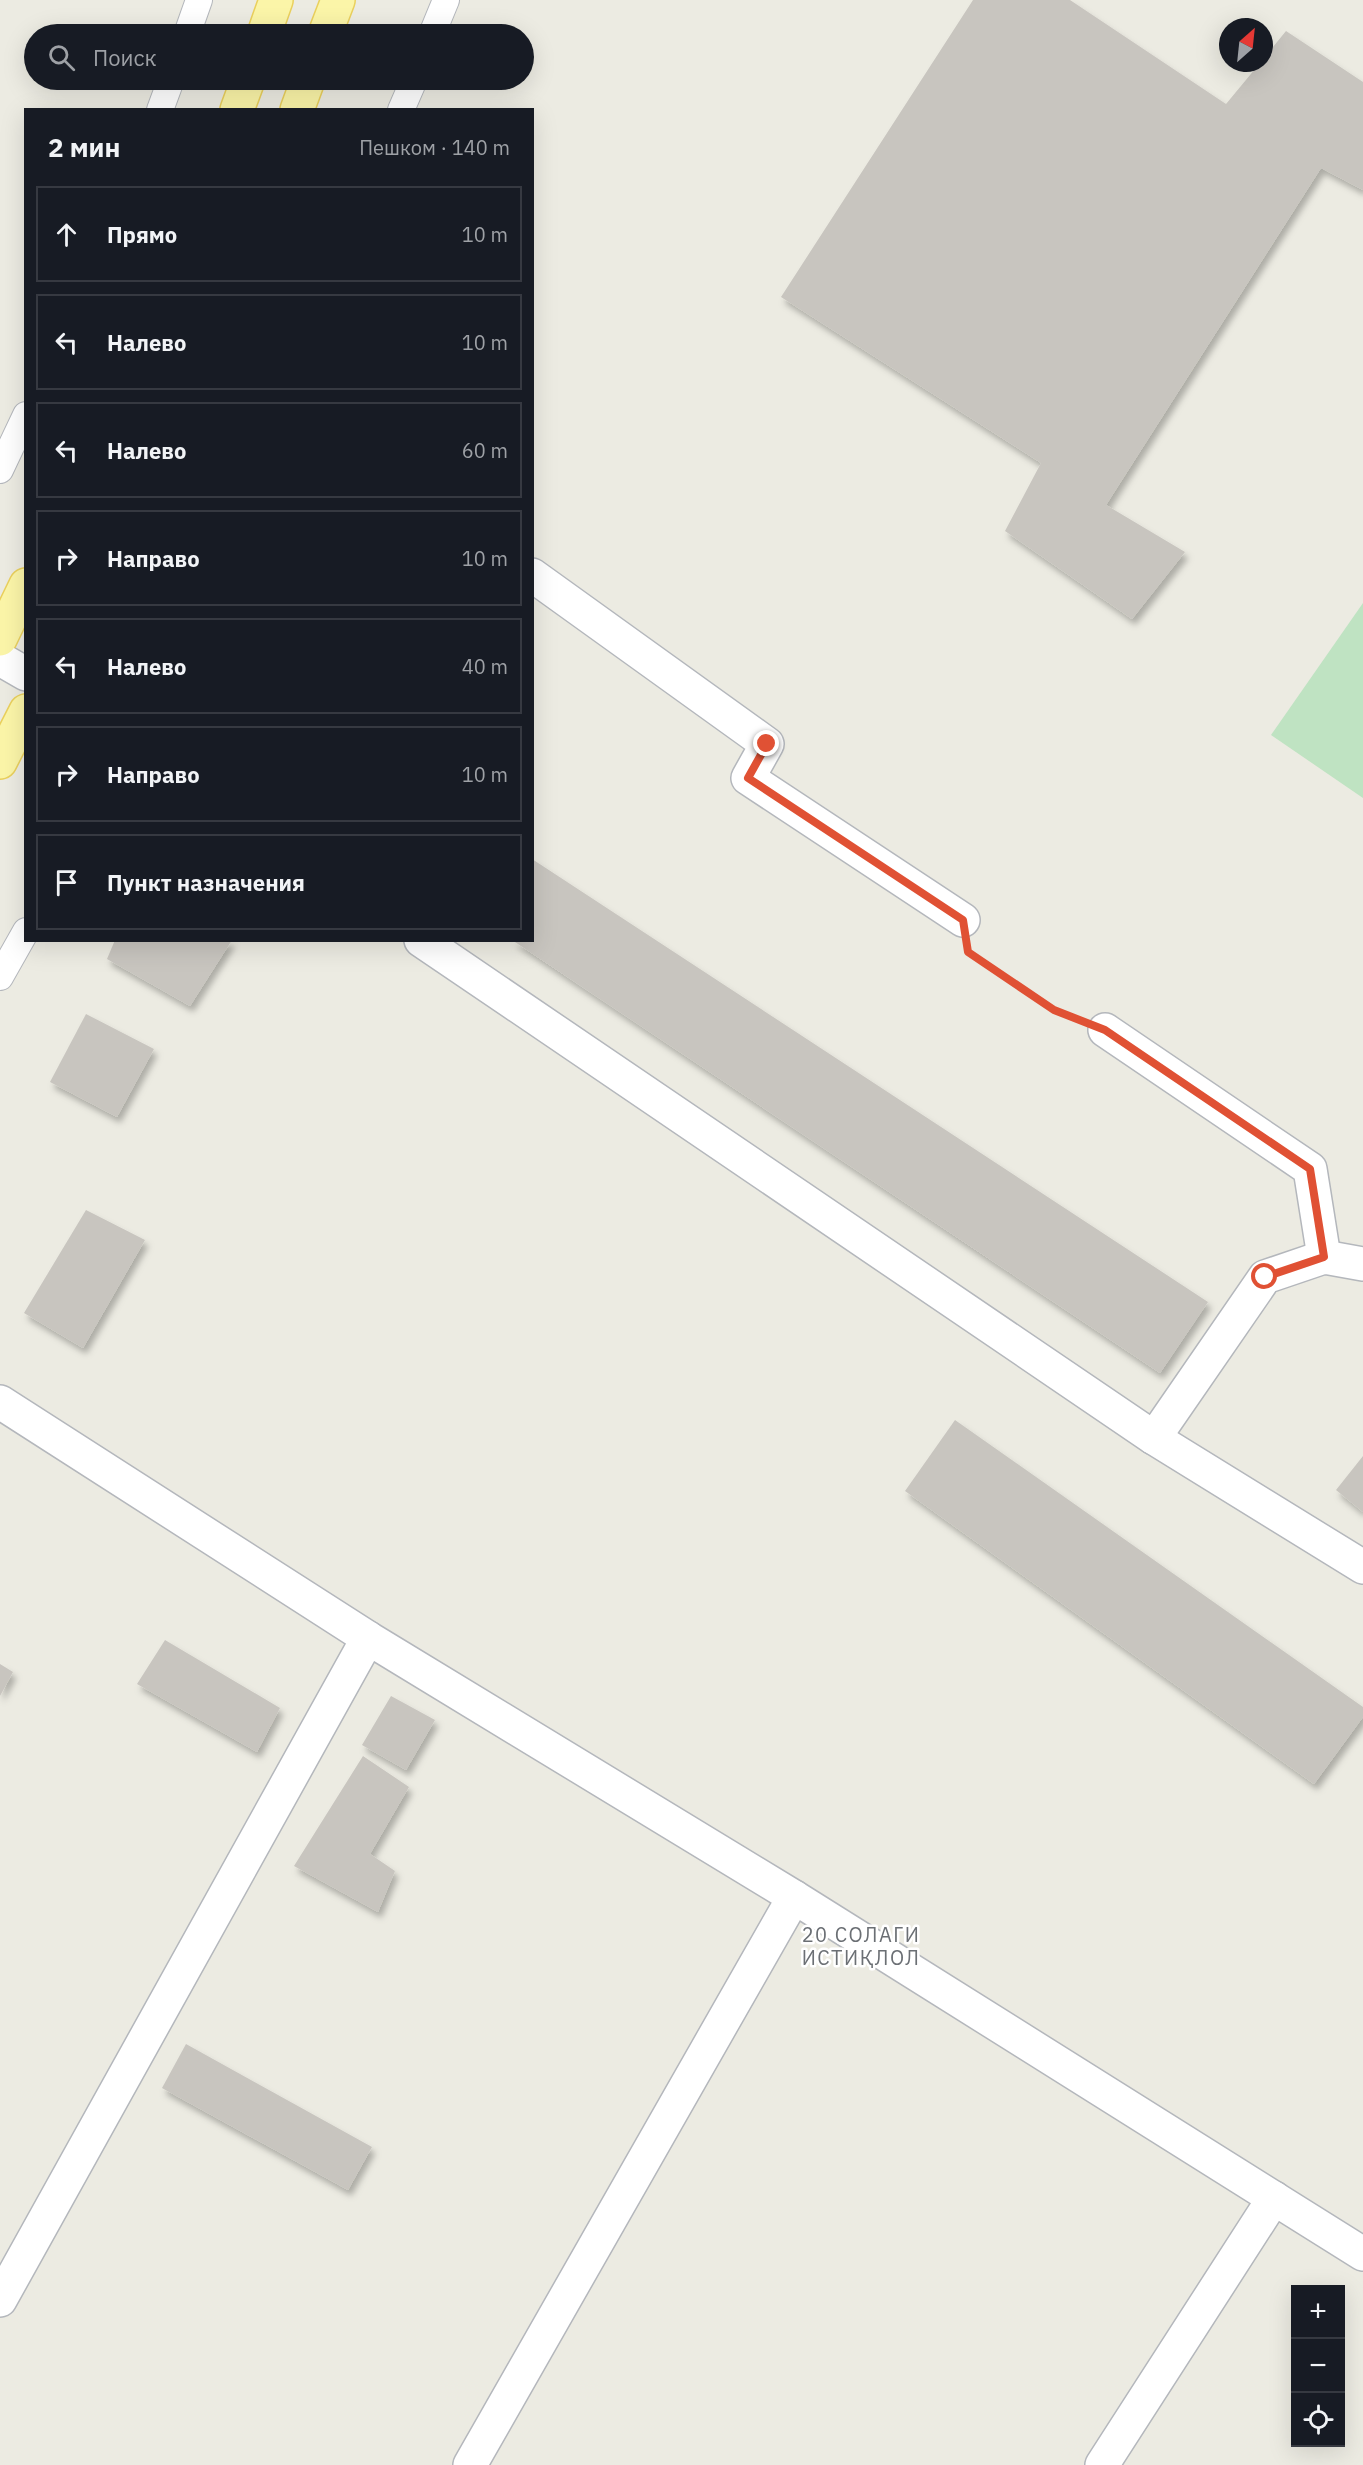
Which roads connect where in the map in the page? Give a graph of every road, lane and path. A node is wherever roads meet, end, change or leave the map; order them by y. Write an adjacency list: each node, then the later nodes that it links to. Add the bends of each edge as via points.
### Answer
1 (199, 0): 5 (lane)
2 (276, 0): 6 (main road)
3 (338, 0): 7 (main road)
4 (446, 0): 8 (lane)
5 (191, 24)
6 (268, 24)
7 (329, 24)
8 (436, 24)
9 (167, 90): 13 (lane)
10 (244, 90): 14 (main road)
11 (305, 90): 15 (main road)
12 (410, 90): 16 (lane)
13 (161, 108)
14 (238, 108)
15 (298, 108)
16 (403, 108)
17 (24, 420): 18 (lane)
18 (0, 470)
19 (534, 576): 26 (street, via 767,744 748,778)
20 (24, 589): 21 (main road)
21 (0, 639)
22 (0, 659): 23 (street)
23 (24, 673)
24 (24, 715): 25 (main road)
25 (0, 762)
26 (963, 920): 30 (path, via 968,952 1054,1010)
27 (24, 935): 29 (lane)
28 (424, 942): 34 (street)
29 (0, 977)
30 (1105, 1030): 31 (street, via 1310,1169)
31 (1324, 1257): 32 (street); 34 (street, via 1265,1277)
32 (1363, 1264)
33 (0, 1402): 36 (street)
34 (1154, 1438): 35 (street)
35 (1363, 1567)
36 (368, 1638): 37 (street); 40 (street)
37 (794, 1897): 38 (street); 41 (street)
38 (1274, 2198): 39 (street); 42 (street)
39 (1363, 2253)
40 (0, 2300)
41 (471, 2465)
42 (1102, 2465)

